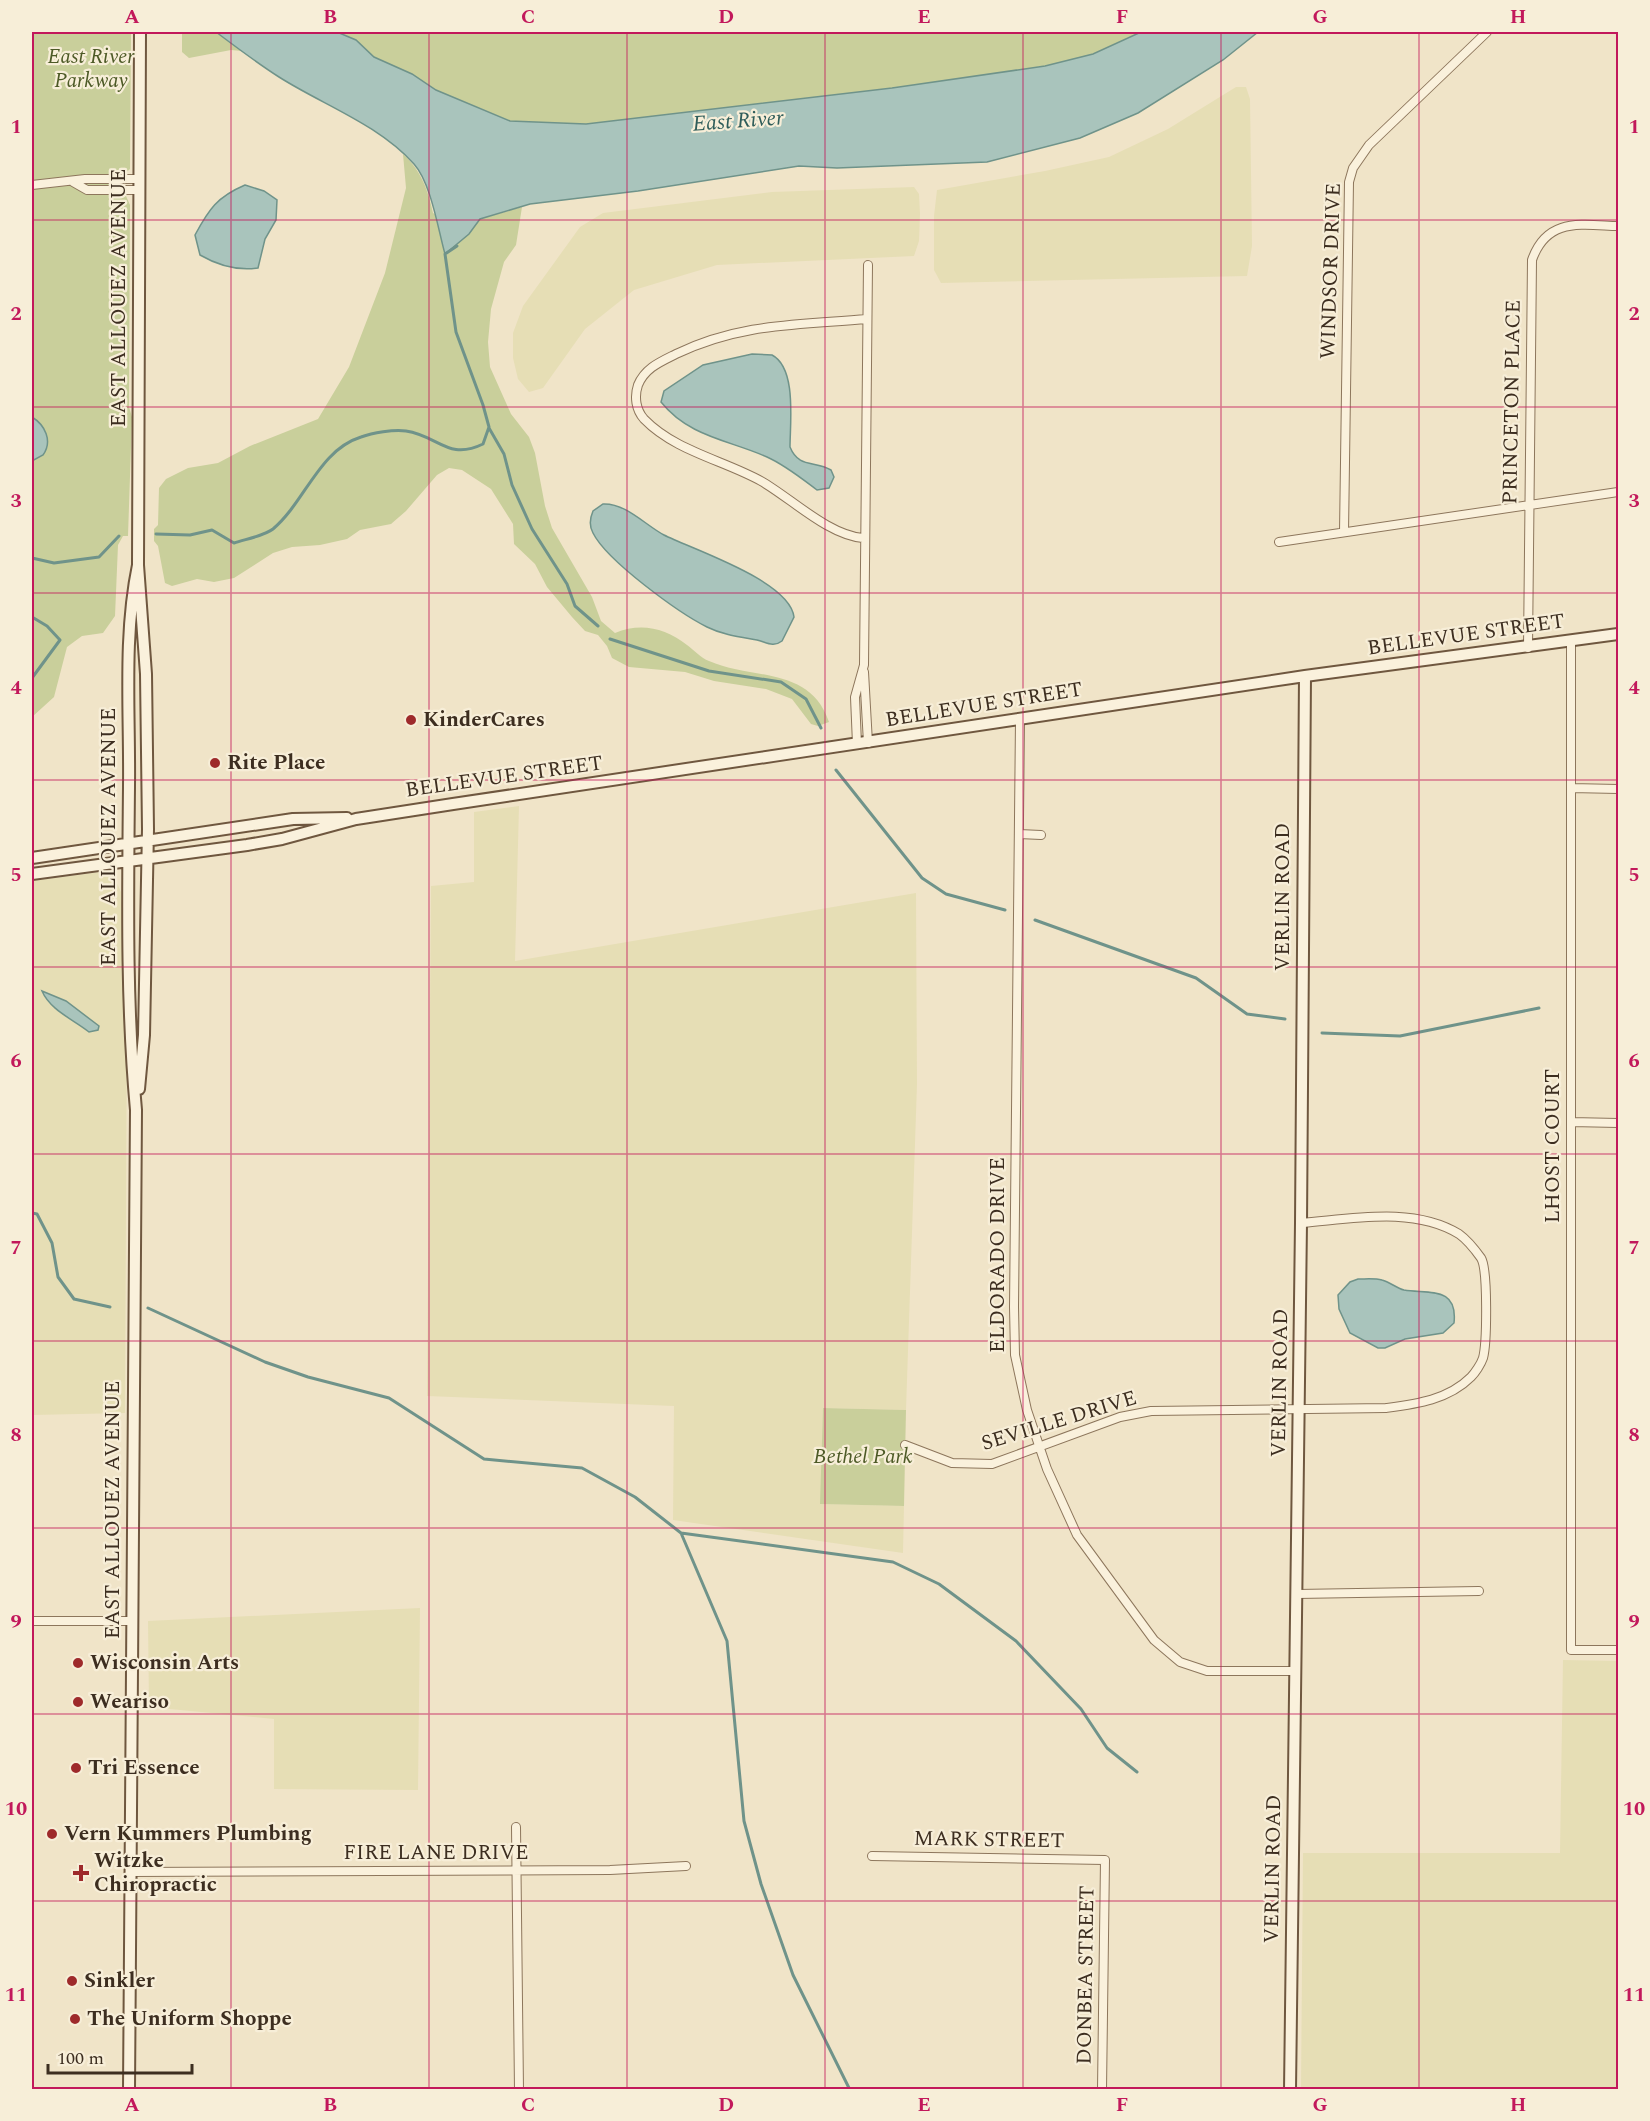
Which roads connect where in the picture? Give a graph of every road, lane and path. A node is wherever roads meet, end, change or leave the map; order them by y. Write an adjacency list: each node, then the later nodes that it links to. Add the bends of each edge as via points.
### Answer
1 (140, 32): 4 (street, EAST ALLOUEZ AVENUE)
2 (1487, 32): 10 (street, WINDSOR DRIVE, via 1369,144 1353,168 1349,182)
3 (32, 184): 4 (street, via 73,182 87,190)
4 (139, 185): 13 (street, EAST ALLOUEZ AVENUE)
5 (1618, 226): 9 (street, PRINCETON PLACE, via 1562,227 1539,243 1532,260)
6 (868, 265): 7 (street)
7 (867, 320): 11 (street); 11 (street, via 756,327 703,341 648,370 637,388 636,403 642,417 680,444 762,481 850,537)
8 (1618, 492): 9 (street)
9 (1529, 505): 10 (street); 16 (street, PRINCETON PLACE)
10 (1344, 532): 12 (street)
11 (863, 538): 19 (street, via 864,665 855,697)
12 (1279, 542)
13 (138, 565): 25 (street, EAST ALLOUEZ AVENUE, via 147,694); 26 (street, EAST ALLOUEZ AVENUE, via 128,687)
14 (1618, 634): 15 (street, BELLEVUE STREET)
15 (1571, 641): 16 (street, BELLEVUE STREET); 20 (street, LHOST COURT)
16 (1528, 648): 17 (street, BELLEVUE STREET)
17 (1305, 676): 18 (street, BELLEVUE STREET); 34 (street, VERLIN ROAD)
18 (1020, 720): 19 (street, BELLEVUE STREET); 23 (street, ELDORADO DRIVE)
19 (862, 744): 22 (street, BELLEVUE STREET)
20 (1571, 788): 21 (street); 32 (street, LHOST COURT)
21 (1618, 789)
22 (357, 819): 25 (street, BELLEVUE STREET, via 293,819); 28 (street, BELLEVUE STREET, via 282,839)
23 (1019, 834): 24 (street); 37 (street, ELDORADO DRIVE, via 1015,1355)
24 (1041, 835)
25 (148, 841): 26 (street, BELLEVUE STREET); 28 (street, EAST ALLOUEZ AVENUE)
26 (128, 843): 27 (street, BELLEVUE STREET); 29 (street, EAST ALLOUEZ AVENUE)
27 (32, 858)
28 (147, 859): 29 (street, BELLEVUE STREET); 31 (street, EAST ALLOUEZ AVENUE, via 144,1035)
29 (127, 861): 30 (street, BELLEVUE STREET); 31 (street, EAST ALLOUEZ AVENUE)
30 (32, 874)
31 (136, 1110): 41 (street, EAST ALLOUEZ AVENUE)
32 (1571, 1122): 33 (street); 42 (street, LHOST COURT, via 1571,1650)
33 (1618, 1123)
34 (1301, 1223): 35 (street, VERLIN ROAD); 35 (street, SEVILLE DRIVE, via 1396,1216 1429,1222 1460,1235 1482,1259 1486,1297 1483,1358 1473,1376 1457,1389 1424,1403)
35 (1299, 1411): 37 (street, SEVILLE DRIVE, via 1151,1411 1120,1417); 39 (street, VERLIN ROAD)
36 (905, 1445): 37 (street, SEVILLE DRIVE, via 952,1463 971,1465 992,1464)
37 (1040, 1448): 43 (street, ELDORADO DRIVE, via 1077,1535 1154,1640 1180,1662 1207,1671)
38 (1479, 1591): 39 (street)
39 (1297, 1594): 43 (street, VERLIN ROAD)
40 (32, 1621): 41 (street)
41 (131, 1621): 49 (street, EAST ALLOUEZ AVENUE)
42 (1618, 1650)
43 (1295, 1671): 53 (street, VERLIN ROAD)
44 (516, 1827): 48 (street)
45 (872, 1856): 46 (street, MARK STREET)
46 (1105, 1860): 52 (street, DONBEA STREET)
47 (686, 1866): 48 (street, FIRE LANE DRIVE)
48 (517, 1870): 49 (street, FIRE LANE DRIVE); 51 (street)
49 (130, 1872): 50 (street, EAST ALLOUEZ AVENUE)
50 (129, 2090)
51 (519, 2090)
52 (1102, 2090)
53 (1290, 2090)

